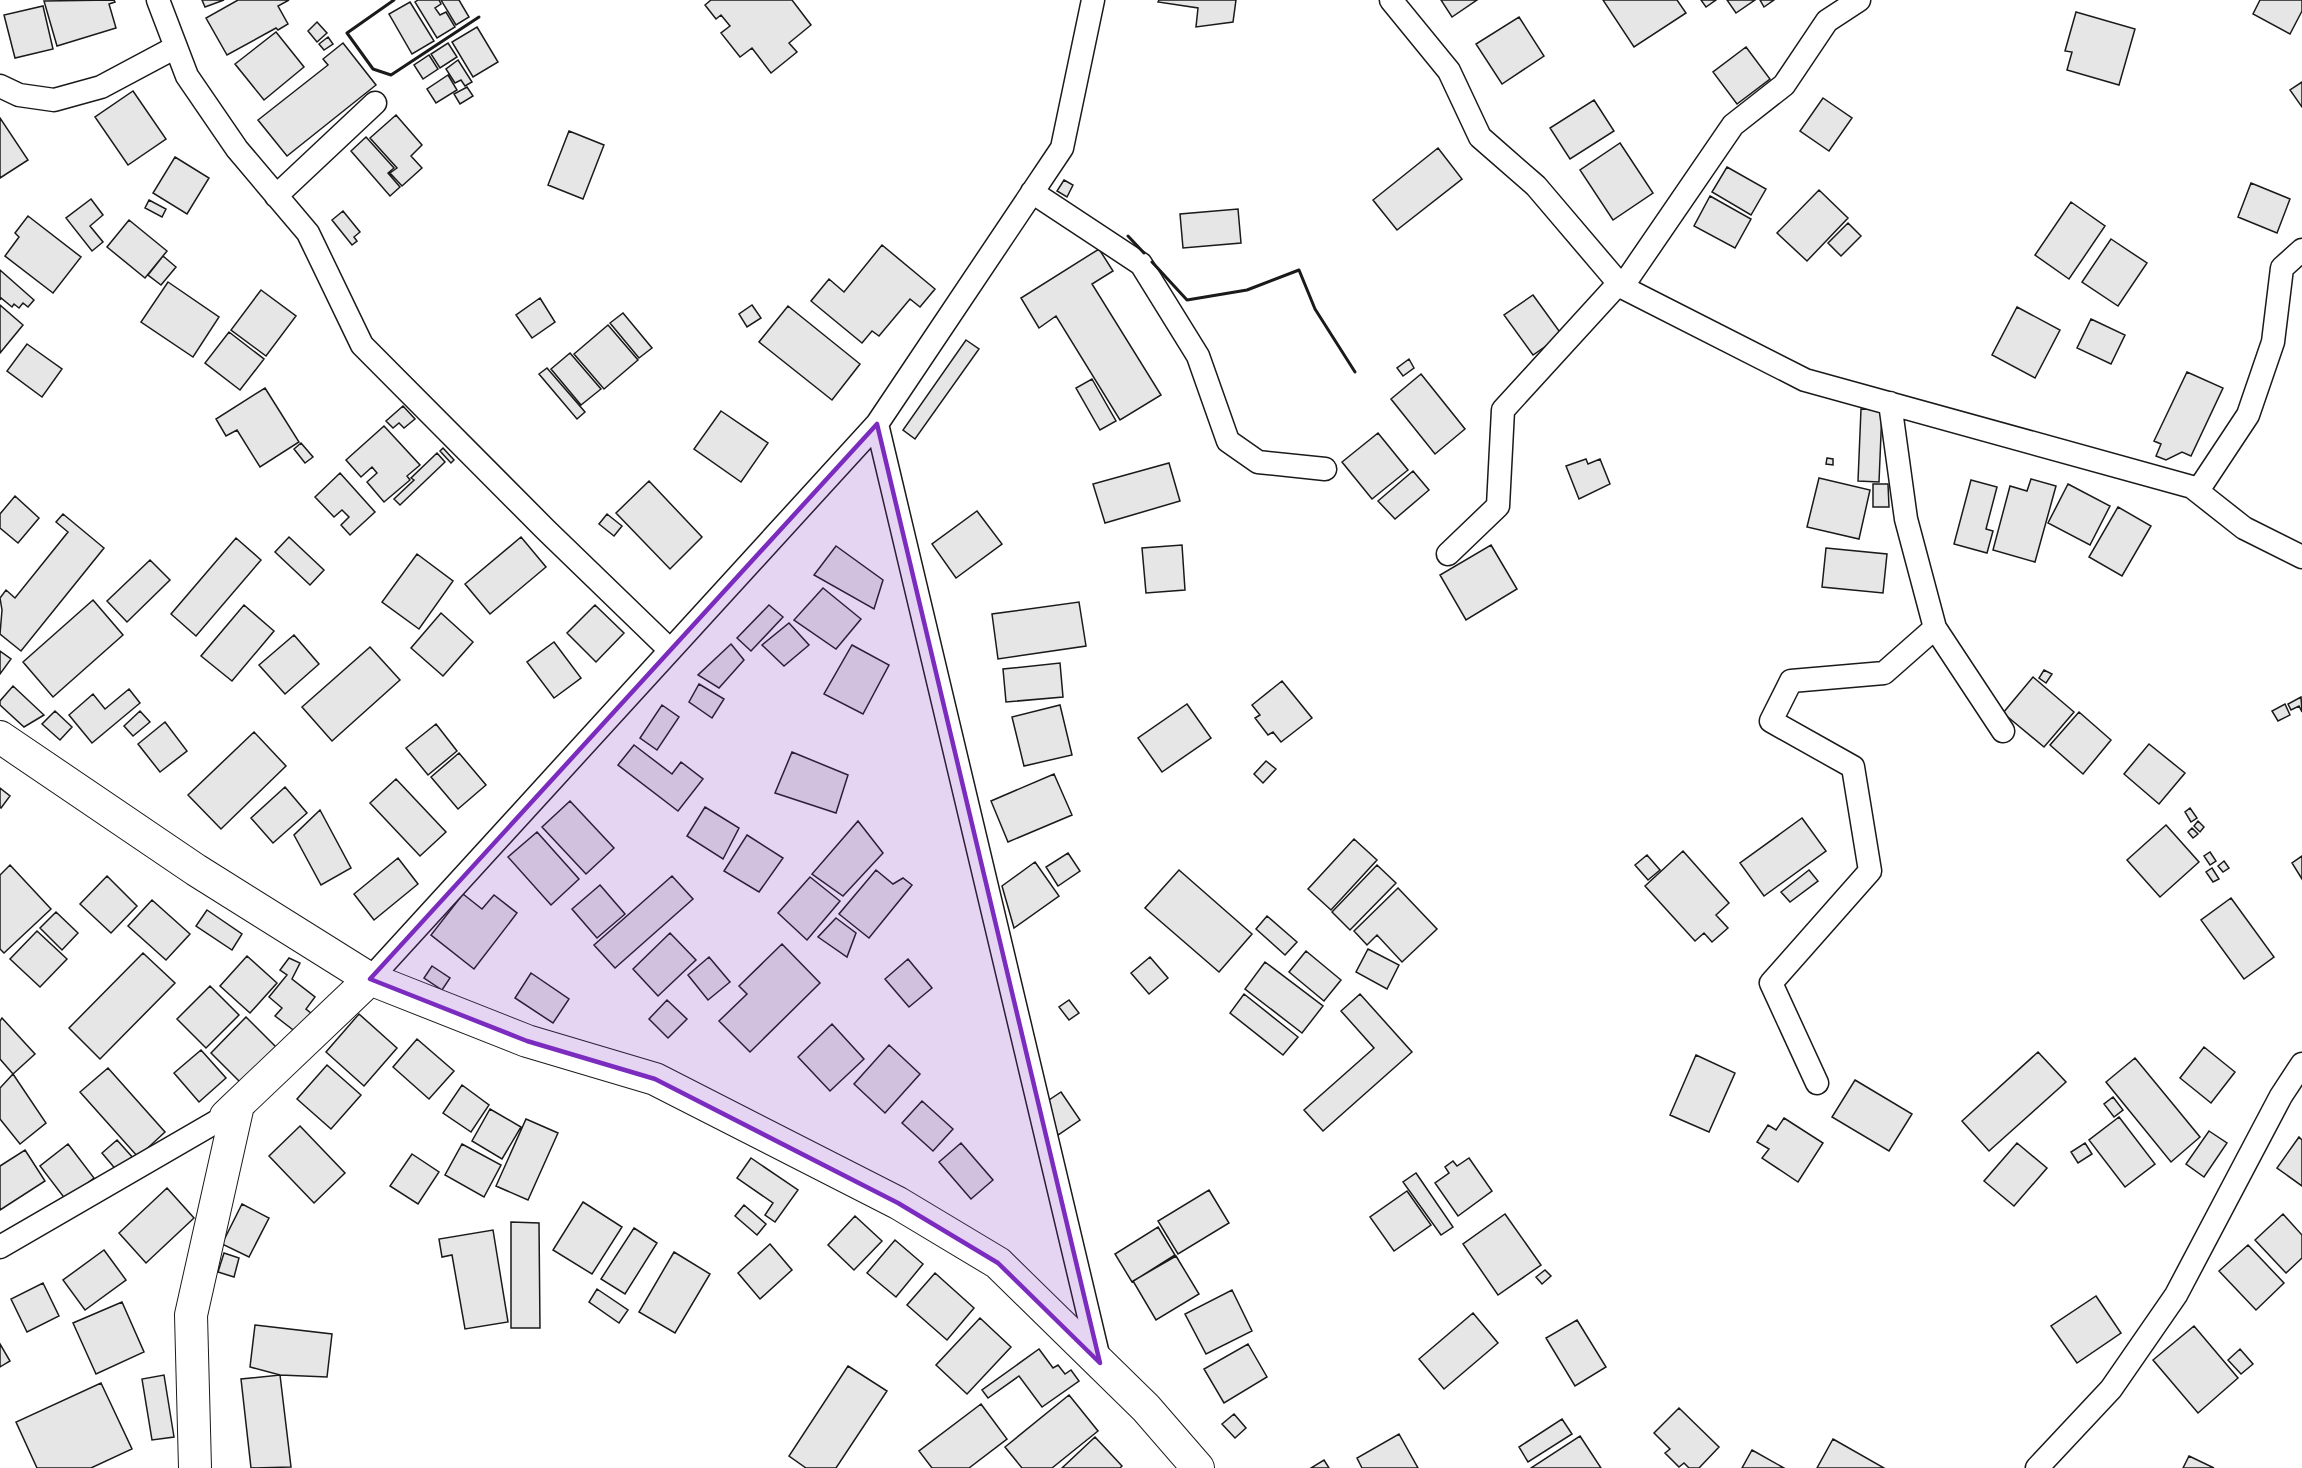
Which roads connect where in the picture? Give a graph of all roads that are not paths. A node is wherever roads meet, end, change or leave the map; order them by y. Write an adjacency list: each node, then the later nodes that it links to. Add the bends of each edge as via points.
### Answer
1 (158, 0): 5 (street)
2 (1093, 0): 8 (street, via 1062,148)
3 (1392, 0): 11 (street, via 1449,71 1480,137 1536,186)
4 (1859, 0): 11 (street, via 1827,21 1784,85 1733,125)
5 (176, 47): 6 (street, via 101,87 54,100); 9 (street, via 187,76 237,149)
6 (0, 86)
7 (375, 103): 9 (street)
8 (1032, 192): 13 (street); 14 (street, via 1141,264 1197,356 1228,441 1258,462)
9 (276, 195): 19 (street, via 308,233 362,345)
10 (2302, 250): 15 (street, via 2282,268 2272,342 2248,416 2199,489)
11 (1620, 285): 12 (street, via 1805,380); 16 (street, via 1503,410 1498,506)
12 (1890, 403): 15 (street); 18 (street, via 1906,519)
13 (877, 424): 19 (street); 27 (street)
14 (1325, 468)
15 (2192, 487): 17 (street, via 2244,528)
16 (1448, 554)
17 (2302, 556)
18 (1935, 628): 20 (street); 24 (street, via 1884,673 1791,681 1771,721 1853,767 1870,871 1771,983)
19 (670, 650): 22 (street)
20 (2003, 731)
21 (0, 737): 22 (main road, via 196,870)
22 (370, 979): 25 (main road); 27 (main road, via 527,1041 655,1079 898,1203 998,1263)
23 (2302, 1064): 30 (street, via 2281,1096 2176,1295 2111,1389)
24 (1817, 1083)
25 (232, 1111): 26 (street); 28 (main road, via 191,1315)
26 (0, 1246)
27 (1100, 1363): 29 (main road)
28 (195, 1468)
29 (1198, 1468)
30 (2037, 1468)

